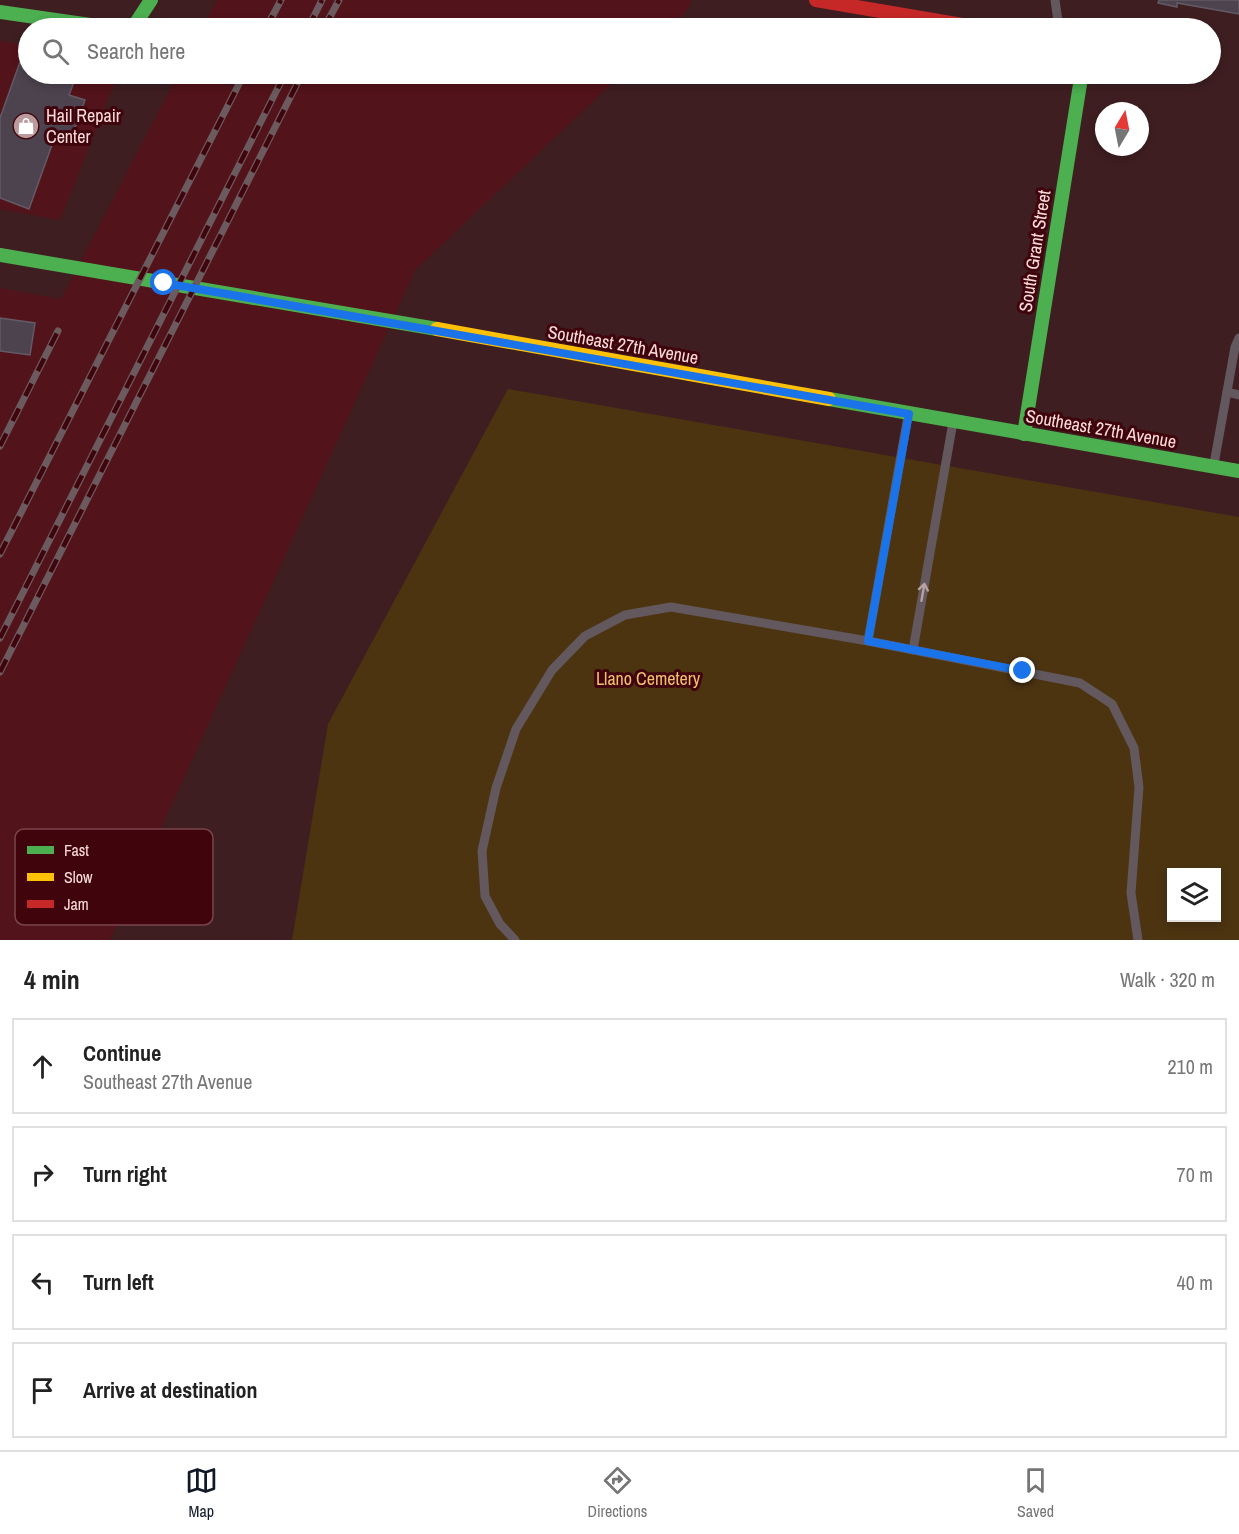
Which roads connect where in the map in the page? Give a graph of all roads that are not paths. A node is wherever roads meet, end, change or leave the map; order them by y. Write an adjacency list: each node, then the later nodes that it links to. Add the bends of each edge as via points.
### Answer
1 (151, 0): 6 (main road)
2 (816, 0): 7 (main road)
3 (1055, 0): 8 (lane)
4 (0, 12): 5 (main road)
5 (42, 18)
6 (139, 18)
7 (921, 18)
8 (1058, 18)
9 (1080, 84): 16 (main road, South Grant Street)
10 (0, 255): 14 (main road, Southeast 27th Avenue)
11 (1239, 338): 12 (lane)
12 (1227, 392): 13 (lane); 17 (lane)
13 (1239, 395)
14 (909, 414): 15 (main road, Southeast 27th Avenue); 19 (lane)
15 (953, 422): 16 (main road, Southeast 27th Avenue); 20 (lane, one-way to 15)
16 (1024, 434): 17 (main road, Southeast 27th Avenue)
17 (1214, 466): 18 (main road, Southeast 27th Avenue)
18 (1239, 471)
19 (868, 641): 20 (lane); 21 (lane, via 671,607 625,615 585,636 552,670 516,729 482,850 485,896 500,924)
20 (913, 650): 22 (lane, via 1080,683 1112,704 1134,748 1139,787 1131,892)
21 (515, 940)
22 (1138, 940)

